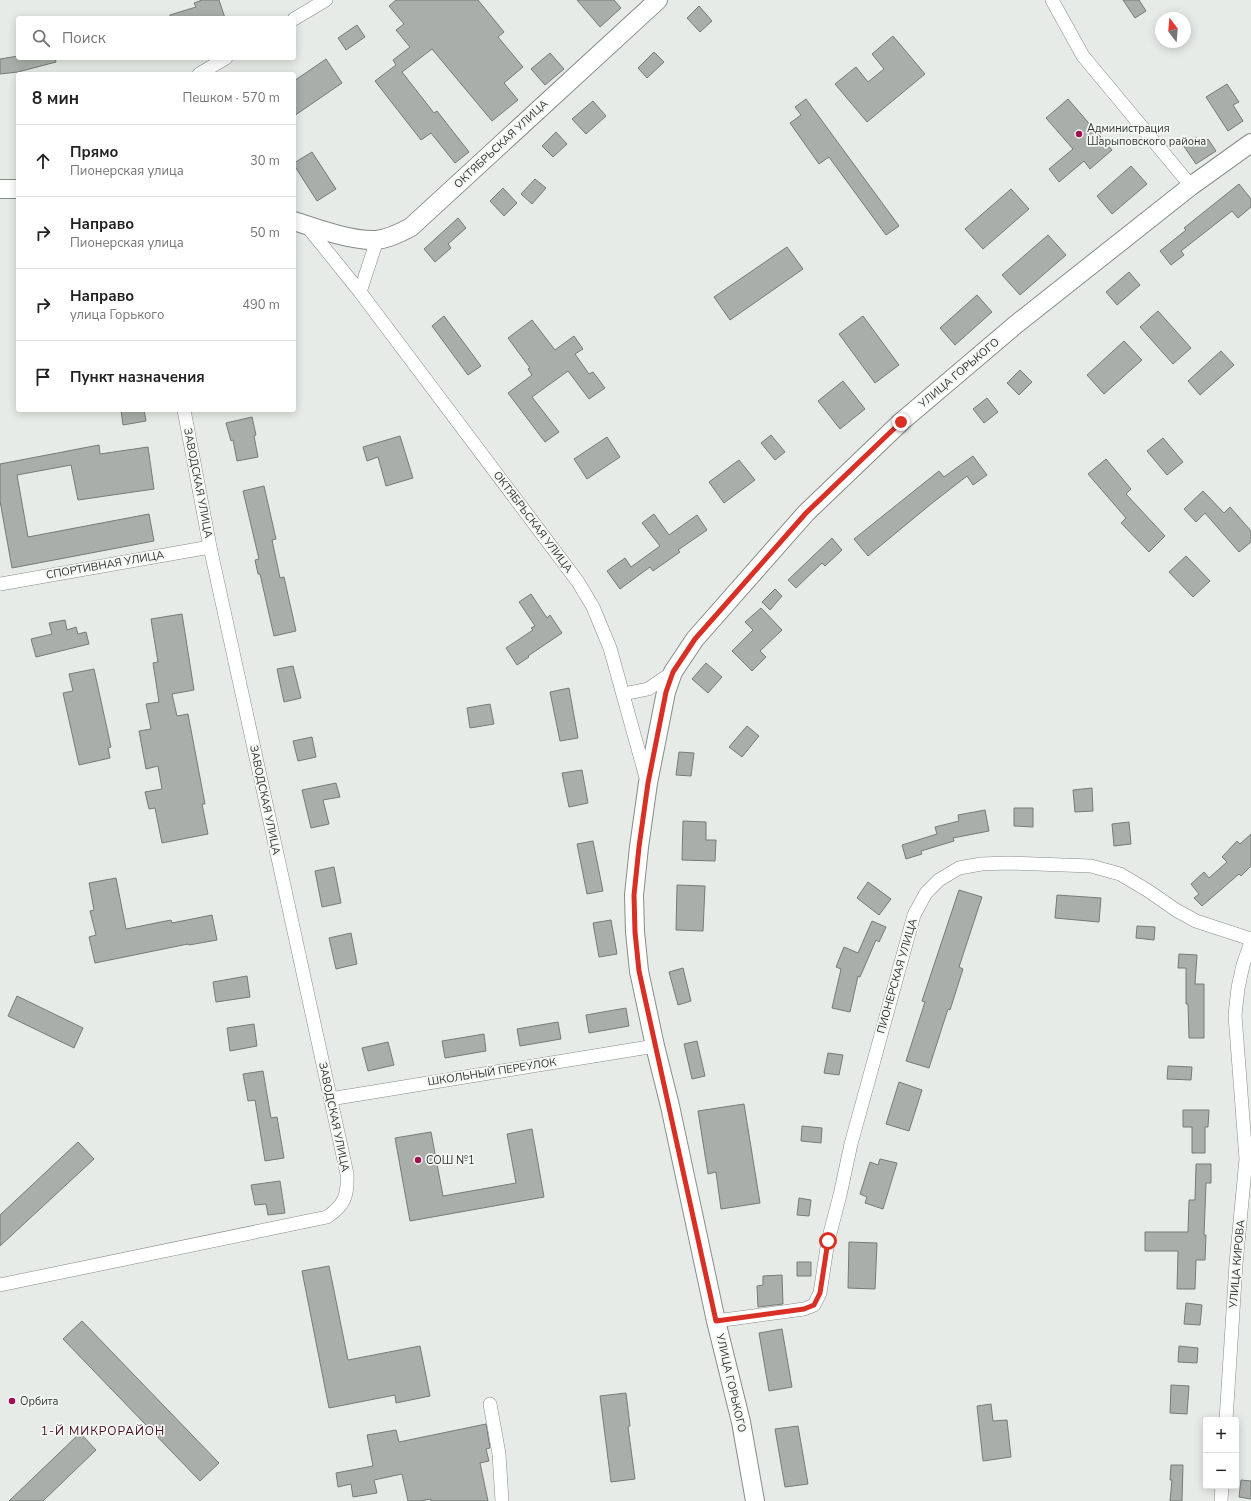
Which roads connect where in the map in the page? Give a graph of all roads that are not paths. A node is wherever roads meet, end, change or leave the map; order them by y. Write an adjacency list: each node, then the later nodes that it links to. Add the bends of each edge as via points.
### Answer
1 (326, 0): 4 (street)
2 (658, 0): 12 (main road, ОКТЯБРЬСКАЯ УЛИЦА, via 411,227 394,236)
3 (1052, 0): 8 (street, via 1083,56)
4 (296, 17)
5 (223, 60): 6 (street)
6 (202, 72)
7 (1251, 143): 8 (main road, УЛИЦА ГОРЬКОГО)
8 (1191, 186): 17 (main road, УЛИЦА ГОРЬКОГО, via 1014,326 901,422 806,513 695,639)
9 (0, 189): 10 (main road)
10 (16, 189)
11 (300, 223): 12 (main road, ОКТЯБРЬСКАЯ УЛИЦА, via 358,239); 13 (street, ОКТЯБРЬСКАЯ УЛИЦА)
12 (377, 240): 13 (street)
13 (360, 292): 18 (street, ОКТЯБРЬСКАЯ УЛИЦА, via 578,582 593,607 610,648)
14 (184, 412): 15 (street, ЗАВОДСКАЯ УЛИЦА)
15 (210, 547): 16 (street, СПОРТИВНАЯ УЛИЦА); 23 (street, ЗАВОДСКАЯ УЛИЦА)
16 (0, 584)
17 (673, 672): 18 (street, via 648,689); 19 (main road, УЛИЦА ГОРЬКОГО, via 666,692)
18 (623, 694): 19 (street, ОКТЯБРЬСКАЯ УЛИЦА)
19 (648, 783): 22 (main road, УЛИЦА ГОРЬКОГО, via 634,895 639,971)
20 (1251, 939): 25 (street, ПИОНЕРСКАЯ УЛИЦА, via 1196,921 1120,874 1091,866 981,864 959,868 939,880 926,893 914,915 853,1137 828,1241 820,1293 814,1305 804,1309)
21 (1251, 942): 27 (street, УЛИЦА КИРОВА, via 1243,965 1235,1015 1246,1158)
22 (655, 1046): 23 (street, ШКОЛЬНЫЙ ПЕРЕУЛОК); 25 (main road, УЛИЦА ГОРЬКОГО)
23 (330, 1098): 24 (street, ЗАВОДСКАЯ УЛИЦА, via 347,1174 348,1190 344,1201 327,1217)
24 (0, 1285)
25 (716, 1321): 30 (main road, УЛИЦА ГОРЬКОГО, via 741,1422)
26 (490, 1404): 29 (street, via 499,1454)
27 (1226, 1417)
28 (1222, 1489): 31 (street)
29 (502, 1501)
30 (755, 1501)
31 (1221, 1501)

